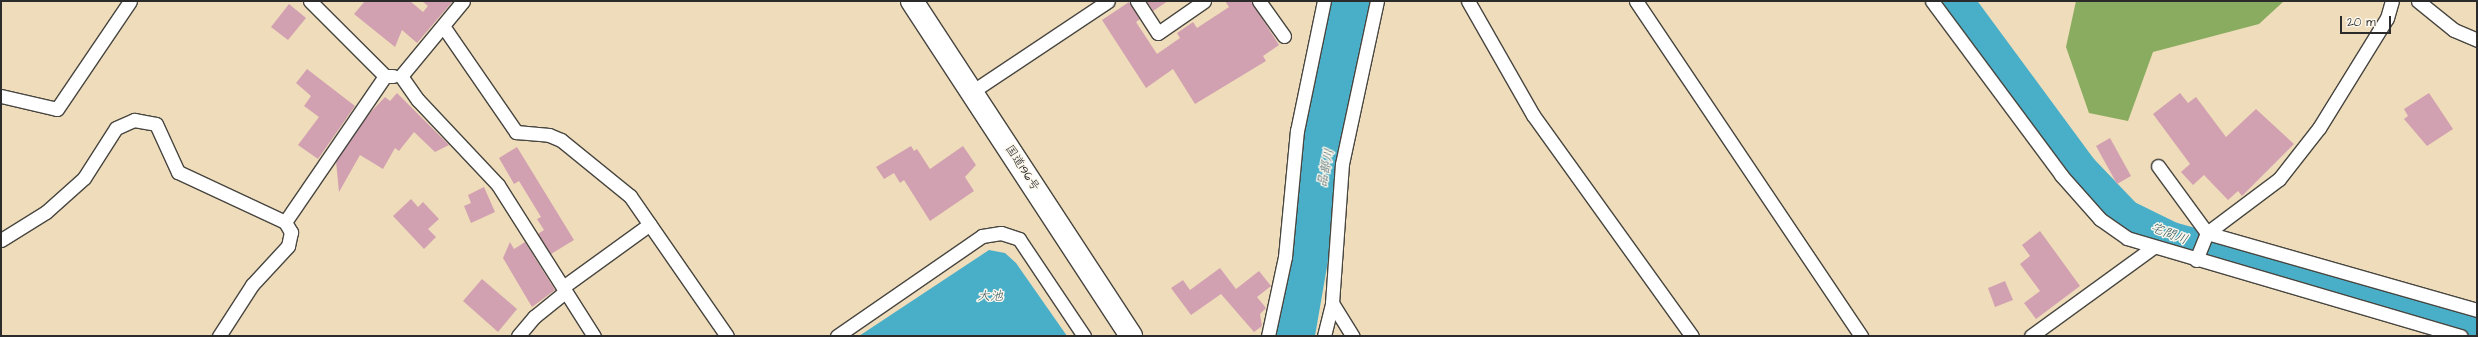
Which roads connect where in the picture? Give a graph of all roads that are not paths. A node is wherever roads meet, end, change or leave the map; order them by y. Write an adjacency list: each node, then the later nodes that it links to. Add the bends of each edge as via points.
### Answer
1 (130, 1): 22 (street, via 57,109)
2 (310, 1): 19 (street)
3 (464, 1): 16 (street)
4 (912, 1): 21 (highway, 国道196号)
5 (1108, 1): 21 (street)
6 (1137, 1): 7 (street, via 1158,33)
7 (1204, 1)
8 (1260, 1): 17 (street)
9 (1324, 1): 40 (street, via 1297,131 1285,257)
10 (1377, 1): 31 (street, via 1342,164)
11 (1468, 1): 43 (street, via 1532,115)
12 (1636, 1): 44 (street)
13 (1932, 1): 28 (street, via 2061,175 2100,219 2127,238)
14 (2392, 1): 26 (street, via 2387,18 2319,128 2279,179)
15 (2418, 1): 18 (street, via 2454,30)
16 (442, 26): 20 (street); 25 (street, via 516,132 549,135 561,140 630,196)
17 (1284, 36)
18 (2477, 40)
19 (385, 76): 20 (street); 24 (street)
20 (401, 76): 30 (street, via 498,185)
21 (973, 91): 39 (highway, 国道196号)
22 (1, 96)
23 (2158, 166): 26 (street)
24 (285, 222): 27 (street, via 178,172 162,132 145,119 116,128 84,178 46,212); 33 (street, via 291,232 288,246 252,285)
25 (650, 224): 30 (street); 36 (street)
26 (2206, 235): 29 (street); 32 (street)
27 (1, 240)
28 (2152, 248): 29 (street); 45 (street)
29 (2197, 257): 46 (street)
30 (564, 290): 34 (street, via 534,317); 35 (street)
31 (1332, 302): 41 (street); 42 (street)
32 (2477, 310)
33 (223, 335)
34 (518, 336)
35 (594, 336)
36 (727, 336)
37 (837, 336): 38 (street, via 982,236 1001,233 1019,239)
38 (1084, 336)
39 (1131, 336)
40 (1268, 336)
41 (1324, 336)
42 (1353, 336)
43 (1692, 336)
44 (1861, 336)
45 (2031, 336)
46 (2460, 336)

